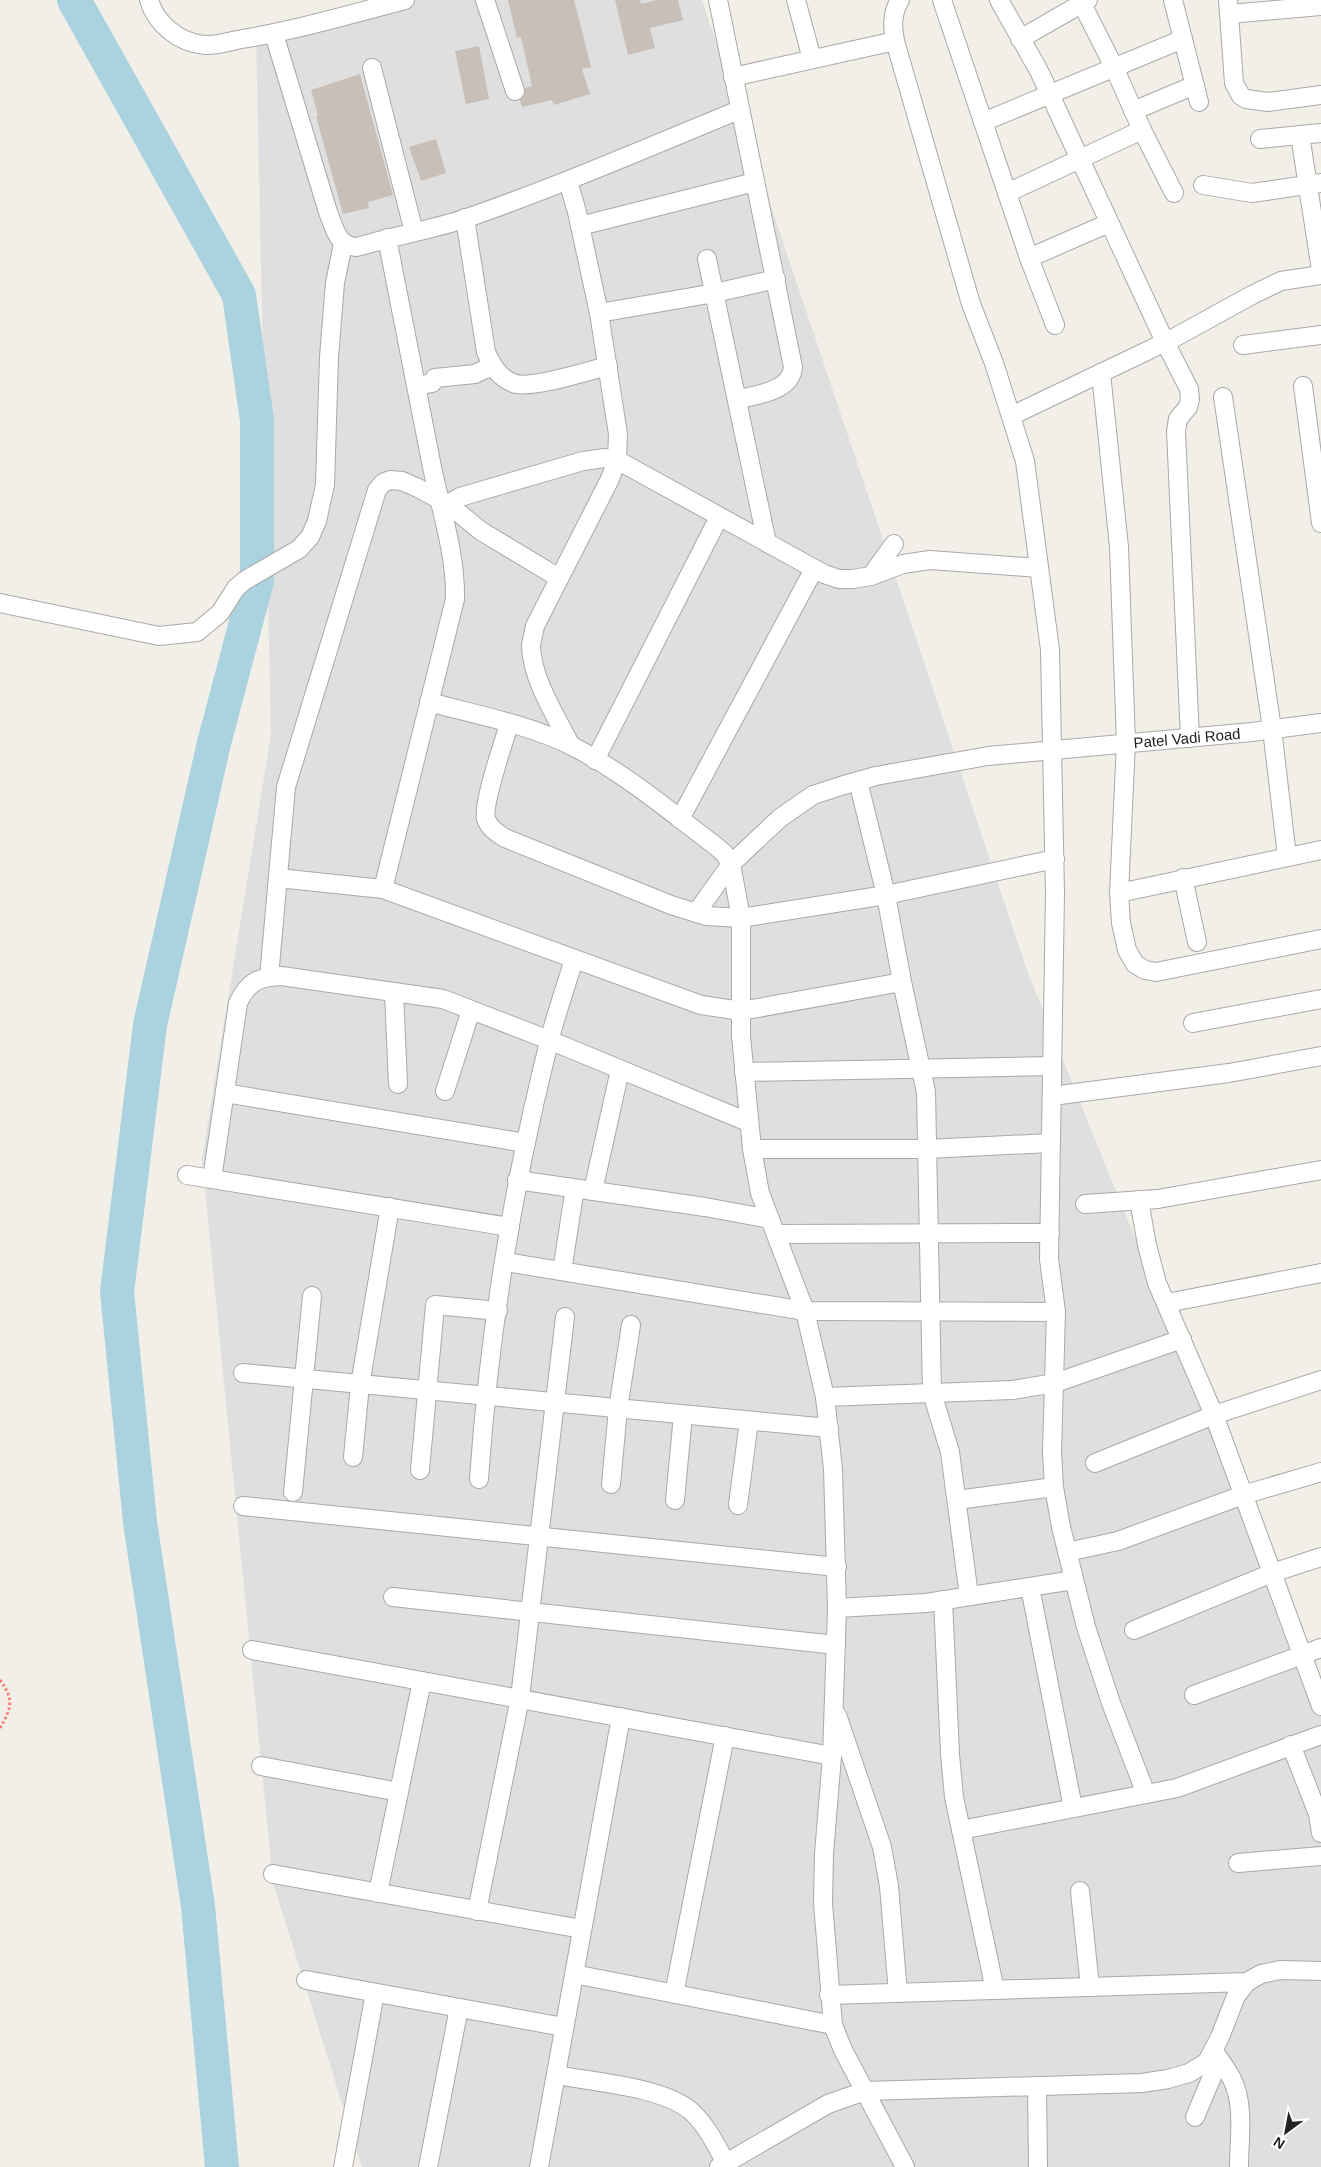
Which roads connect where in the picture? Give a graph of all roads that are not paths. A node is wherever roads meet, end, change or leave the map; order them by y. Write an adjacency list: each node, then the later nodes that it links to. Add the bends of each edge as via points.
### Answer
1 (149, 0): 14 (street, via 159,20 187,41 206,45)
2 (405, 0): 14 (street)
3 (485, 0): 22 (street)
4 (718, 0): 21 (street)
5 (796, 0): 18 (street)
6 (942, 0): 27 (street)
7 (999, 0): 15 (street)
8 (1173, 0): 16 (street)
9 (1083, 1): 15 (street); 19 (street)
10 (897, 2): 17 (street, via 892,25)
11 (1283, 5): 12 (street); 13 (street)
12 (1321, 6)
13 (1229, 7): 24 (street, via 1234,83 1241,96 1268,102)
14 (274, 34): 44 (street, via 328,212)
15 (1020, 39): 23 (street)
16 (1183, 39): 19 (street); 26 (street, via 1197,93)
17 (895, 41): 18 (street); 63 (street, via 971,304)
18 (812, 59): 21 (street)
19 (1114, 67): 23 (street); 26 (street)
20 (372, 68): 42 (street)
21 (733, 77): 25 (street)
22 (515, 91)
23 (1050, 94): 27 (street); 32 (street)
24 (1321, 95)
25 (740, 110): 33 (street); 34 (street)
26 (1133, 111): 28 (street)
27 (983, 122): 37 (street)
28 (1142, 130): 32 (street); 38 (street)
29 (1321, 133): 30 (street)
30 (1300, 135): 31 (street); 35 (street)
31 (1260, 139)
32 (1081, 160): 37 (street); 40 (street)
33 (568, 181): 39 (street); 41 (street)
34 (755, 182): 41 (street); 49 (street)
35 (1314, 184): 36 (street, via 1252,193); 47 (street)
36 (1203, 185)
37 (1007, 193): 45 (street)
38 (1174, 193)
39 (465, 218): 42 (street); 57 (street, via 486,352)
40 (1109, 223): 45 (street); 54 (street)
41 (580, 226): 51 (street)
42 (414, 232): 43 (street)
43 (387, 238): 44 (street, via 356,247); 59 (street)
44 (343, 244): 74 (street, via 335,282 329,357 324,485 317,521 310,537 299,549 236,588 220,613 197,632 159,636)
45 (1030, 258): 52 (street)
46 (708, 259): 50 (street)
47 (1321, 270)
48 (1321, 275): 54 (street, via 1281,282)
49 (776, 279): 50 (street); 62 (street, via 792,356 792,376 784,385)
50 (714, 293): 51 (street); 62 (street)
51 (599, 313): 56 (street)
52 (1055, 325)
53 (1321, 335): 55 (street)
54 (1165, 342): 58 (street); 79 (street, via 1189,389 1190,399 1178,419 1176,431)
55 (1243, 345)
56 (608, 366): 57 (street, via 531,384 515,384); 64 (street, via 618,434)
57 (494, 368): 59 (street, via 474,374 435,378 432,384)
58 (1101, 373): 63 (street); 80 (street, via 1119,547)
59 (416, 386): 65 (street)
60 (1303, 386): 67 (street)
61 (1223, 397): 78 (street)
62 (737, 400): 68 (street)
63 (1011, 416): 71 (street, via 1025,461)
64 (617, 460): 65 (street, via 583,461); 66 (street); 73 (street)
65 (444, 501): 73 (street, via 481,531); 75 (street, via 456,583 455,598); 90 (street, via 402,481 390,480 383,483 374,496 286,787)
66 (719, 517): 68 (street); 83 (street)
67 (1321, 523)
68 (767, 543): 70 (street)
69 (894, 544): 72 (street)
70 (814, 568): 72 (street, via 839,579); 85 (street)
71 (1039, 568): 72 (street, via 930,560 903,564); 82 (street)
72 (871, 576)
73 (559, 578): 81 (street, via 535,626 531,645 533,663 542,687)
74 (0, 603)
75 (429, 702): 77 (street); 92 (street)
76 (1321, 722): 78 (street, Patel Vadi Road)
77 (509, 724): 81 (street); 95 (street, via 485,809 488,825 505,838)
78 (1272, 729): 79 (street, Patel Vadi Road); 87 (street)
79 (1190, 738): 80 (street, Patel Vadi Road)
80 (1126, 743): 82 (street, Patel Vadi Road); 93 (street)
81 (572, 746): 83 (street)
82 (1065, 749): 84 (street, Patel Vadi Road, via 988,756); 88 (street)
83 (595, 760): 85 (street)
84 (858, 781): 89 (street, Patel Vadi Road, via 813,795 780,818); 94 (street)
85 (680, 819): 89 (street, via 724,853)
86 (1321, 850): 87 (street)
87 (1287, 856): 91 (street)
88 (1055, 858): 94 (street); 109 (street)
89 (730, 864): 95 (street, Patel Vadi Road); 96 (street)
90 (278, 878): 92 (street); 100 (street)
91 (1183, 878): 93 (street); 98 (street)
92 (383, 889): 99 (street)
93 (1119, 893): 97 (street, via 1127,950 1135,964 1145,970 1176,969)
94 (886, 895): 96 (street); 101 (street)
95 (696, 913): 96 (street)
96 (741, 918): 105 (street)
97 (1321, 939)
98 (1197, 942)
99 (574, 958): 105 (street, via 702,1005); 107 (street)
100 (269, 977): 102 (street); 115 (street, via 249,985 238,1002)
101 (902, 982): 105 (street); 110 (street)
102 (394, 992): 104 (street, via 443,999); 113 (street)
103 (1321, 999): 106 (street)
104 (471, 1010): 107 (street); 114 (street)
105 (741, 1011): 112 (street)
106 (1193, 1023)
107 (549, 1040): 111 (street); 118 (street)
108 (1321, 1056): 116 (street, via 1229,1073)
109 (1052, 1066): 110 (street); 116 (street)
110 (923, 1069): 112 (street); 121 (street)
111 (620, 1070): 117 (street); 126 (street)
112 (744, 1072): 117 (street)
113 (398, 1084)
114 (445, 1091)
115 (225, 1093): 118 (street); 124 (street)
116 (1067, 1094): 119 (street)
117 (748, 1122): 120 (street)
118 (526, 1143): 125 (street)
119 (1050, 1143): 121 (street); 133 (street)
120 (752, 1149): 121 (street); 130 (street, via 760,1193)
121 (926, 1149): 132 (street)
122 (1321, 1170): 127 (street)
123 (187, 1175): 124 (street)
124 (212, 1178): 129 (street)
125 (517, 1180): 126 (street); 131 (street)
126 (585, 1190): 130 (street, via 705,1207); 135 (street, via 574,1194)
127 (1139, 1200): 128 (street); 138 (street, via 1146,1245)
128 (1086, 1204)
129 (390, 1207): 131 (street); 150 (street)
130 (774, 1226): 132 (street); 140 (street)
131 (510, 1227): 134 (street)
132 (928, 1233): 133 (street); 141 (street)
133 (1050, 1233): 142 (street)
134 (505, 1262): 135 (street); 139 (street)
135 (562, 1271): 140 (street)
136 (1321, 1273): 138 (street)
137 (312, 1296): 148 (street)
138 (1167, 1304): 145 (street)
139 (498, 1311): 151 (street, via 435,1305); 153 (street)
140 (805, 1311): 141 (street); 154 (street)
141 (930, 1312): 142 (street); 152 (street)
142 (1056, 1312): 147 (street)
143 (565, 1317): 155 (street)
144 (631, 1325): 156 (street)
145 (1182, 1338): 147 (street); 158 (street)
146 (243, 1373): 148 (street)
147 (1070, 1378): 152 (street, via 990,1393); 167 (street, via 1052,1452)
148 (303, 1379): 150 (street); 168 (street)
149 (1321, 1380): 158 (street)
150 (360, 1384): 151 (street); 161 (street)
151 (427, 1391): 153 (street); 163 (street)
152 (932, 1393): 154 (street); 171 (street, via 950,1452)
153 (485, 1397): 155 (street); 165 (street)
154 (825, 1398): 160 (street)
155 (554, 1403): 156 (street); 174 (street)
156 (618, 1409): 157 (street); 166 (street)
157 (683, 1415): 159 (street); 170 (street)
158 (1214, 1415): 162 (street); 169 (street)
159 (750, 1421): 160 (street); 172 (street)
160 (828, 1428): 177 (street)
161 (353, 1457)
162 (1095, 1463)
163 (420, 1470)
164 (1321, 1472): 169 (street)
165 (480, 1479)
166 (611, 1484)
167 (1054, 1487): 171 (street); 175 (street)
168 (293, 1492)
169 (1243, 1495): 175 (street, via 1118,1541); 178 (street)
170 (675, 1500)
171 (957, 1500): 182 (street)
172 (738, 1504)
173 (243, 1506): 174 (street)
174 (538, 1537): 177 (street); 185 (street)
175 (1067, 1552): 179 (street)
176 (1321, 1557): 178 (street)
177 (837, 1567): 184 (street)
178 (1272, 1573): 186 (street); 190 (street)
179 (1074, 1580): 180 (street); 203 (street, via 1111,1703)
180 (1030, 1587): 182 (street); 204 (street)
181 (393, 1596): 185 (street)
182 (969, 1596): 183 (street)
183 (943, 1600): 184 (street); 205 (street, via 950,1754)
184 (837, 1608): 187 (street)
185 (530, 1612): 187 (street); 193 (street)
186 (1134, 1630)
187 (836, 1645): 195 (street)
188 (1321, 1648): 190 (street)
189 (252, 1650): 191 (street)
190 (1302, 1654): 192 (street); 194 (street)
191 (422, 1680): 193 (street); 202 (street)
192 (1194, 1695)
193 (520, 1698): 196 (street); 212 (street)
194 (1321, 1706)
195 (834, 1707): 200 (street); 221 (street, via 882,1847 889,1886)
196 (621, 1717): 198 (street); 213 (street)
197 (1321, 1735): 199 (street)
198 (725, 1736): 200 (street); 222 (street)
199 (1291, 1745): 203 (street, via 1177,1788); 206 (street, via 1318,1814)
200 (832, 1756): 223 (street, via 823,1903)
201 (262, 1766): 202 (street)
202 (399, 1792): 211 (street)
203 (1146, 1794): 204 (street)
204 (1073, 1808): 205 (street)
205 (961, 1830): 219 (street)
206 (1321, 1833)
207 (1321, 1856): 208 (street)
208 (1238, 1863)
209 (273, 1874): 211 (street)
210 (1080, 1891): 218 (street)
211 (378, 1893): 212 (street)
212 (477, 1911): 213 (street)
213 (582, 1929): 215 (street)
214 (1321, 1971): 217 (street, via 1280,1970 1261,1974)
215 (574, 1974): 222 (street); 226 (street)
216 (306, 1980): 220 (street)
217 (1247, 1982): 218 (street); 227 (street, via 1236,1996)
218 (1090, 1987): 219 (street)
219 (995, 1990): 221 (street)
220 (376, 1992): 224 (street); 233 (street)
221 (898, 1993): 223 (street)
222 (674, 1994): 225 (street)
223 (829, 1995): 225 (street)
224 (459, 2008): 226 (street); 234 (street)
225 (833, 2025): 230 (street, via 842,2050)
226 (564, 2028): 228 (street)
227 (1216, 2055): 229 (street, via 1188,2074 1168,2079 1142,2083); 231 (street); 238 (street, via 1232,2078 1238,2094)
228 (556, 2075): 232 (street, via 640,2090 680,2103 698,2119); 235 (street)
229 (1037, 2086): 230 (street); 237 (street)
230 (865, 2091): 232 (street, via 828,2104); 236 (street)
231 (1195, 2117)
232 (724, 2166)
233 (343, 2167)
234 (428, 2167)
235 (539, 2167)
236 (906, 2167)
237 (1038, 2167)
238 (1239, 2167)

